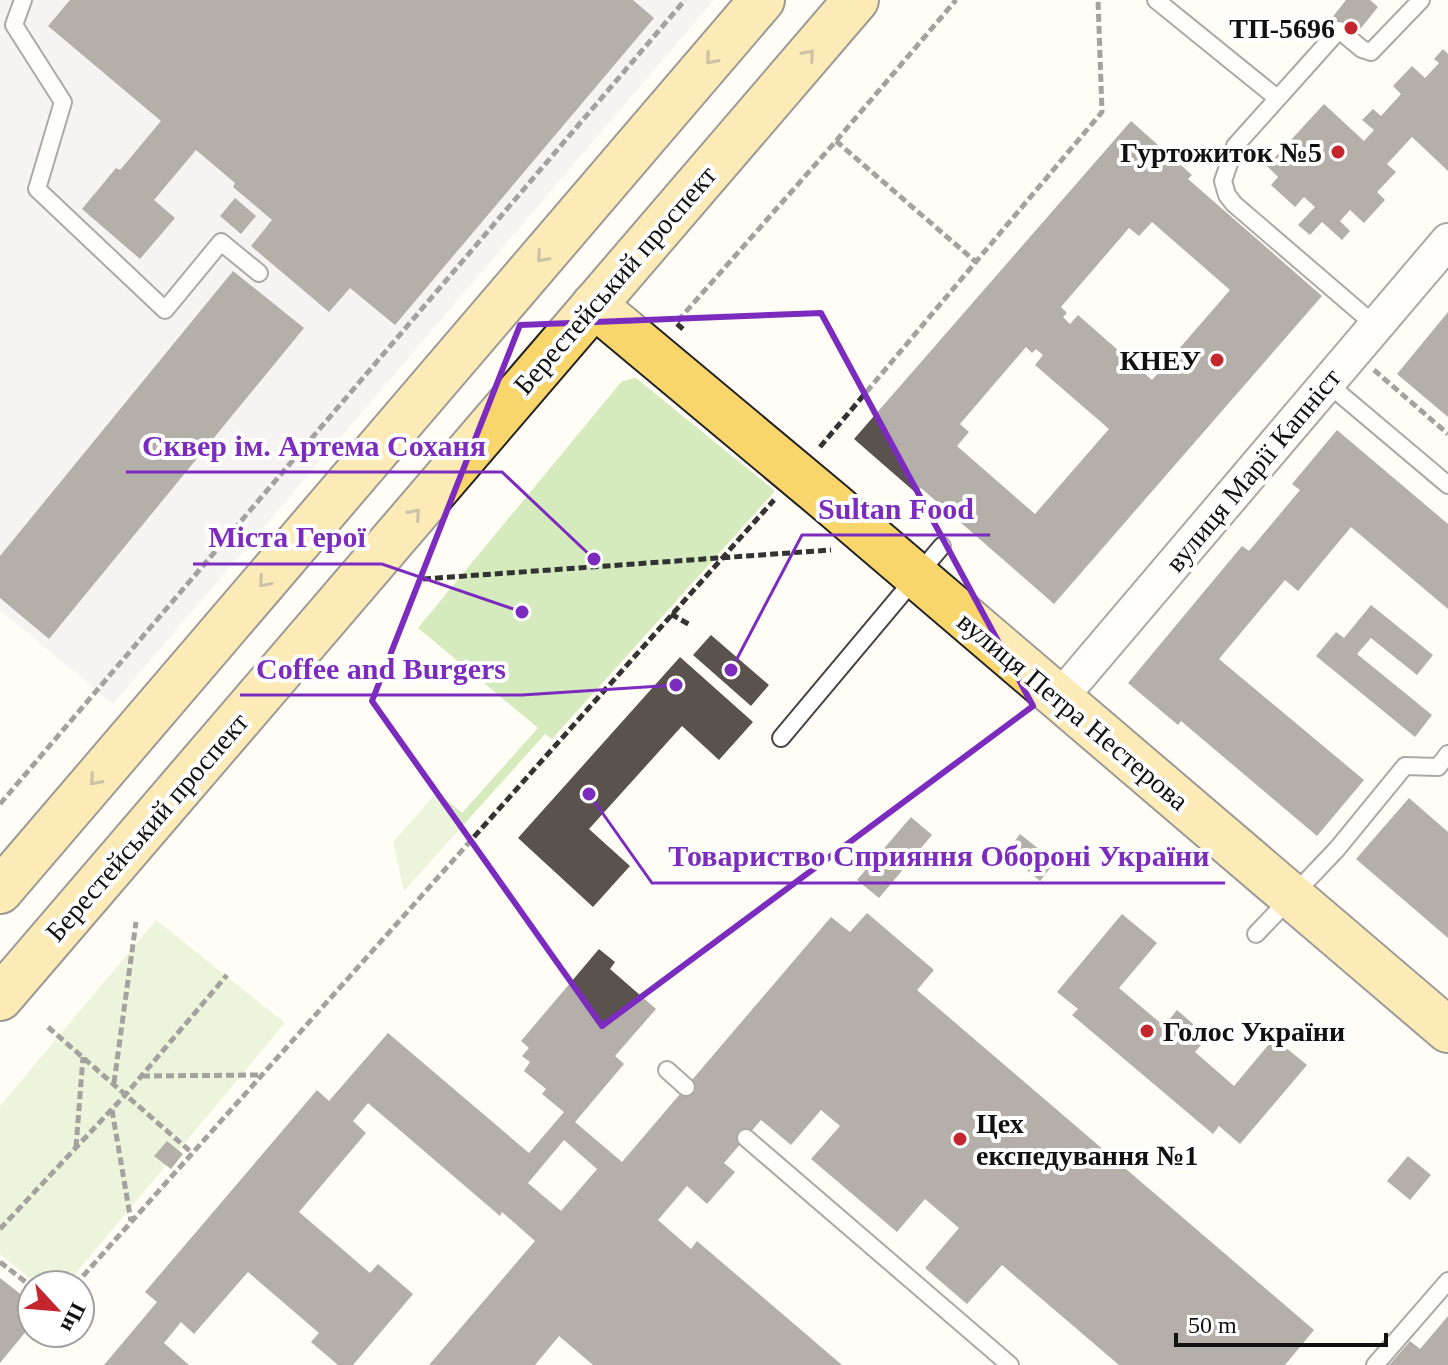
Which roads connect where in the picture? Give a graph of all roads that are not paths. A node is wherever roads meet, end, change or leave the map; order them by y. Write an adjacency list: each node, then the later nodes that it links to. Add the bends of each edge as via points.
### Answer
1 (23, 0): 8 (lane, via 14,25 63,102 37,189 165,310 221,242)
2 (762, 0): 17 (main road, one-way to 17)
3 (856, 0): 9 (main road, Берестейський проспект, one-way to 3)
4 (1156, 0): 6 (lane)
5 (1421, 0): 6 (lane, via 1371,52 1339,30)
6 (1277, 98): 10 (lane, via 1235,146 1223,181 1227,195)
7 (1448, 241): 10 (street, вулиця Марії Капніст)
8 (259, 273)
9 (594, 305): 13 (main road, вулиця Петра Нестерова, via 797,475); 20 (main road, Берестейський проспект, one-way to 9)
10 (1376, 326): 11 (street, вулиця Марії Капніст)
11 (1327, 383): 12 (lane); 14 (street, вулиця Марії Капніст)
12 (1448, 485)
13 (930, 563): 14 (main road, вулиця Петра Нестерова); 15 (lane)
14 (1059, 699): 18 (main road, вулиця Петра Нестерова)
15 (781, 738)
16 (1448, 754): 18 (lane, via 1438,767 1405,766)
17 (0, 891)
18 (1292, 897): 19 (lane); 21 (main road, вулиця Петра Нестерова)
19 (1256, 934)
20 (0, 998)
21 (1448, 1030)
22 (667, 1070): 23 (lane)
23 (686, 1087)
24 (746, 1138): 26 (lane)
25 (1448, 1281): 27 (lane)
26 (1010, 1365)
27 (1375, 1365)

